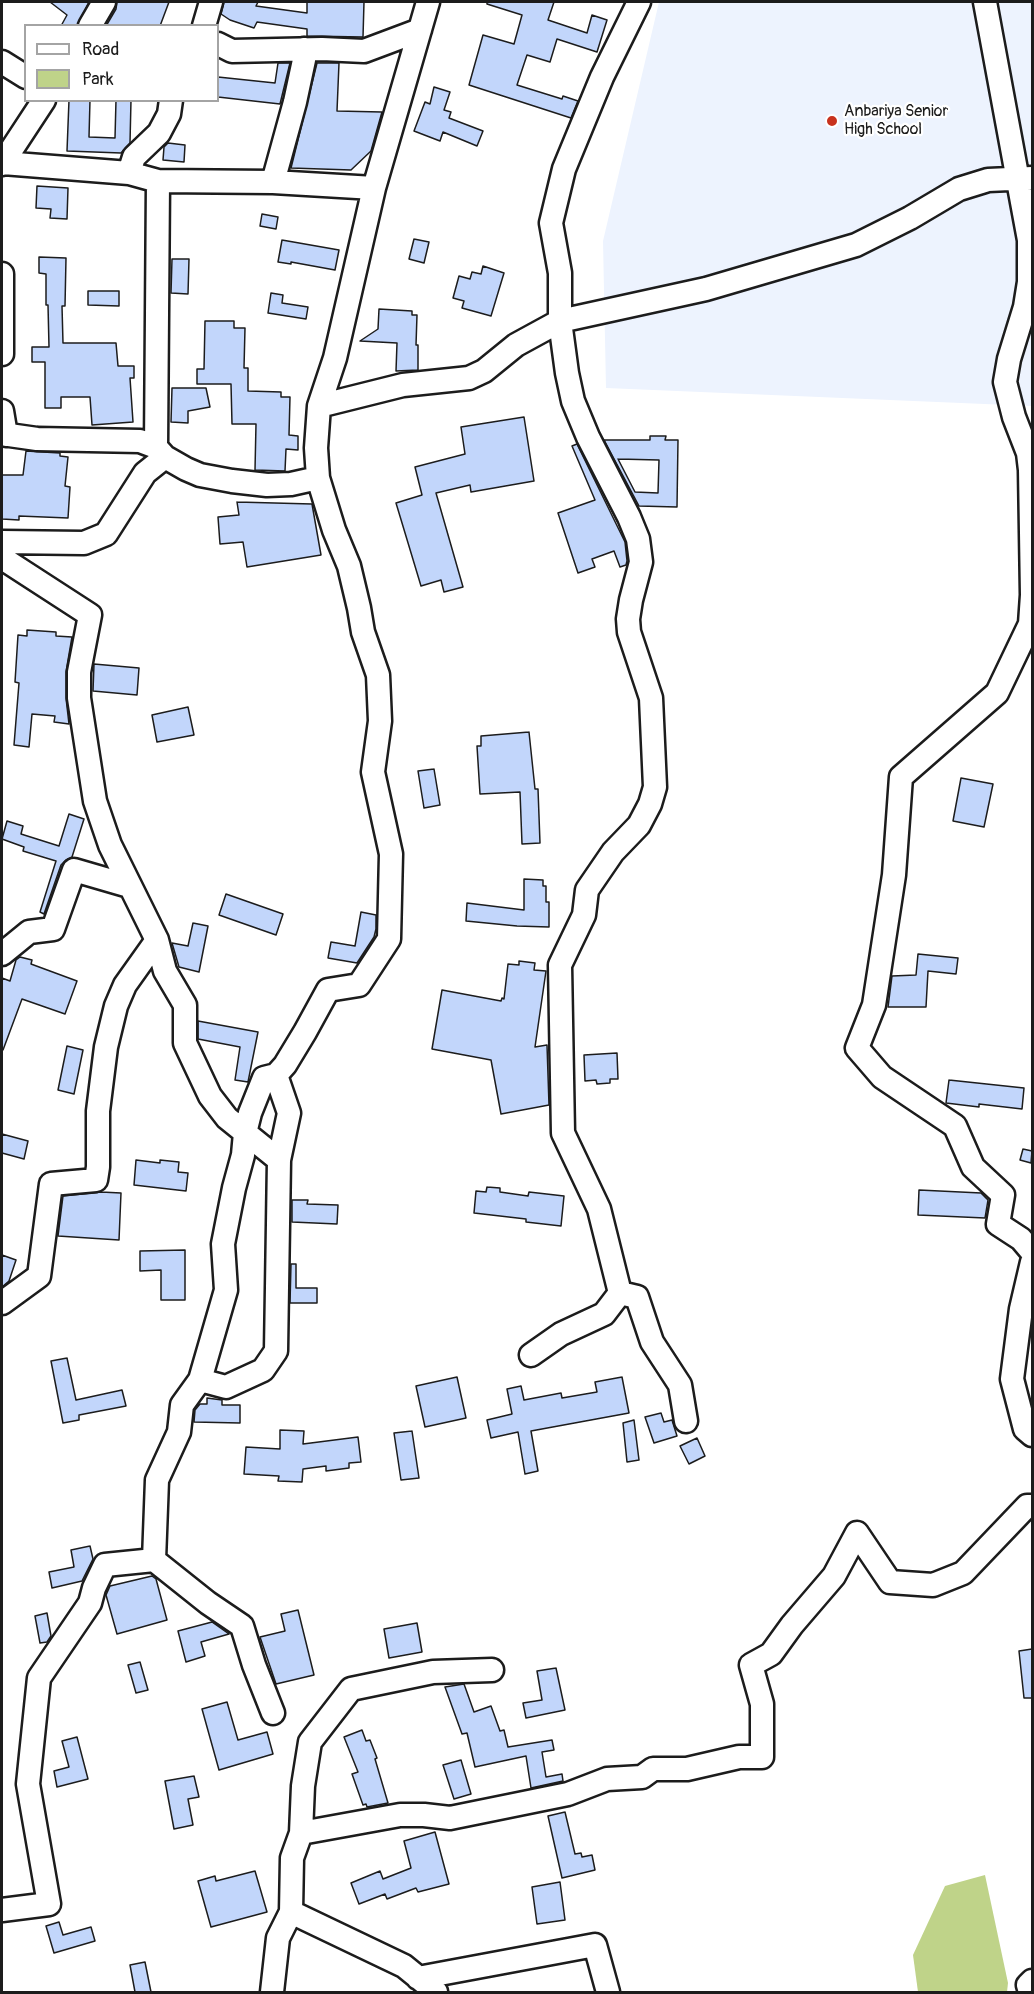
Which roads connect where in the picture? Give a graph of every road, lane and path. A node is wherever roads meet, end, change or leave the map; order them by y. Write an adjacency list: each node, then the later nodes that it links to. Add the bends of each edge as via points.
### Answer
1 (104, 2): 6 (street)
2 (211, 2): 7 (street)
3 (428, 2): 8 (street)
4 (639, 2): 22 (street, via 602,77 564,170 551,224 560,273)
5 (984, 2): 17 (street)
6 (91, 24)
7 (205, 24)
8 (420, 30): 10 (street, via 364,51); 20 (street)
9 (219, 44): 10 (street, via 232,51)
10 (304, 49): 19 (street, via 295,102)
11 (2, 62): 12 (street)
12 (24, 76)
13 (43, 102): 15 (street)
14 (171, 102): 16 (street, via 159,133 134,157)
15 (2, 164): 16 (street)
16 (129, 173): 18 (street)
17 (1024, 178): 22 (street, via 988,180 959,189 856,245 706,289); 32 (street, via 1029,282 1005,382 1028,453)
18 (158, 181): 19 (street); 27 (street)
19 (273, 182): 20 (street)
20 (374, 188): 24 (street, via 335,358)
21 (2, 274): 23 (street)
22 (560, 321): 24 (street, via 516,345 469,378 403,385); 41 (street, via 573,401 638,539 641,562 631,600 629,632 651,698 654,787 650,804 639,825 587,890 584,915 560,965 563,1133 599,1209)
23 (2, 354)
24 (319, 406): 28 (street)
25 (2, 411): 26 (street)
26 (4, 434): 27 (street, via 37,439 140,441)
27 (160, 452): 28 (street, via 200,475 232,481 267,485); 30 (street, via 106,534)
28 (318, 478): 36 (street, via 349,566 363,632 378,675 380,721 374,772 391,854 389,939 359,986 328,990)
29 (2, 542): 30 (street)
30 (84, 543): 31 (street, via 38,555)
31 (2, 555): 33 (street, via 90,615 79,672 79,698 94,801)
32 (1032, 595): 39 (street, via 1030,624 998,693 901,777 894,875 874,1005 857,1048 882,1077 955,1126 973,1167 1004,1195 998,1224 1021,1239)
33 (129, 886): 34 (street); 35 (street, via 74,870 52,929 29,932)
34 (158, 940): 37 (street, via 165,970 184,1005 188,1051 210,1096); 42 (street, via 125,985 116,1006 98,1110 96,1180 51,1184 39,1276)
35 (2, 954)
36 (276, 1075): 37 (street, via 264,1078); 38 (street, via 289,1113)
37 (245, 1133): 38 (street); 44 (street, via 223,1245 226,1290)
38 (279, 1160): 44 (street, via 276,1351 263,1370 226,1387)
39 (1032, 1252)
40 (1032, 1262): 46 (street, via 1012,1379 1025,1429)
41 (620, 1293): 43 (street, via 604,1314 561,1334); 45 (street, via 637,1297 652,1342 680,1385)
42 (2, 1304)
43 (531, 1355)
44 (200, 1380): 48 (street, via 182,1406 178,1432 158,1480)
45 (686, 1421)
46 (1032, 1436)
47 (1032, 1506): 51 (street, via 1027,1506 963,1573 933,1585 891,1582 857,1533 834,1576 771,1654 751,1665 762,1704 762,1756 687,1769 653,1769 642,1777 607,1779 568,1794 450,1818 400,1815)
48 (154, 1560): 50 (street, via 242,1626); 52 (street, via 105,1564 90,1603 39,1678 28,1784 49,1904)
49 (492, 1670): 51 (street, via 433,1672 351,1689 309,1742)
50 (273, 1713)
51 (301, 1833): 53 (street, via 292,1858)
52 (2, 1911)
53 (291, 1912): 54 (street, via 404,1966); 56 (street, via 278,1938)
54 (418, 1978): 57 (street); 58 (street, via 595,1945)
55 (1032, 1981): 59 (street, via 1028,1985)
56 (272, 1992)
57 (436, 1992)
58 (608, 1992)
59 (1030, 1992)

